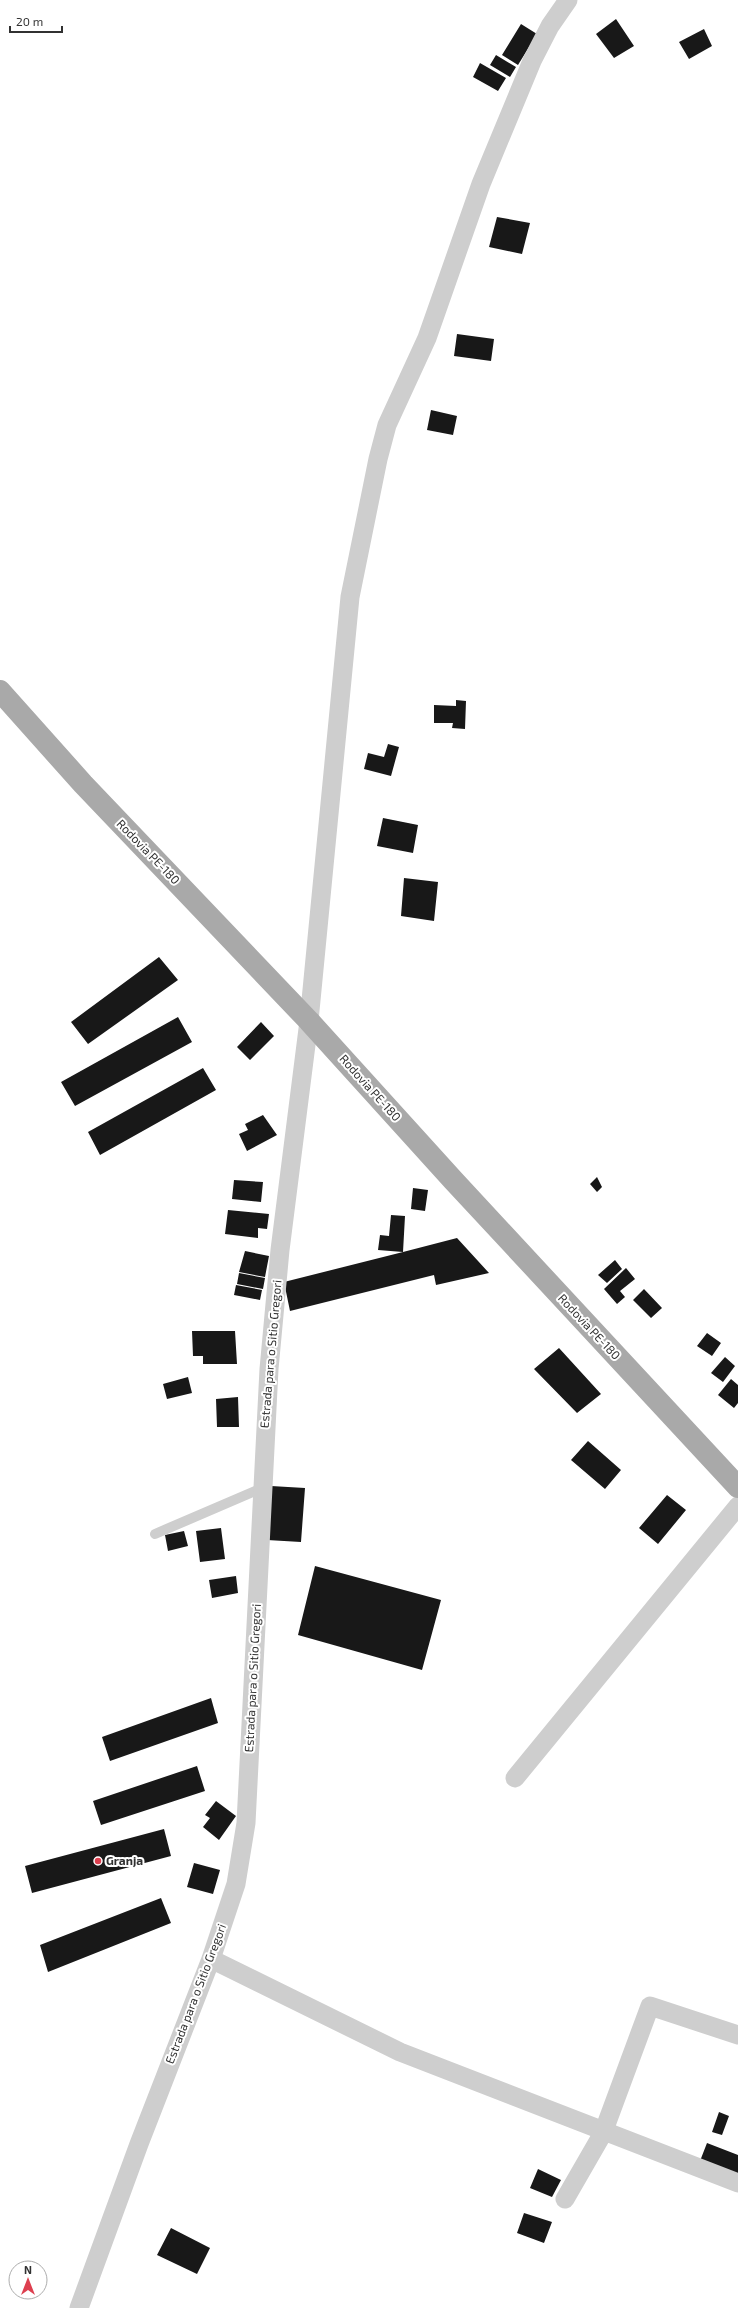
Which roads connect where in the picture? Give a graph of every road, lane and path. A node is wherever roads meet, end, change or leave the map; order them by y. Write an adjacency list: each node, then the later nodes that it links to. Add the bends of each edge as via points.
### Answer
1 (568, 0): 3 (street, Estrada para o Sitio Gregori, via 542,40 509,115 481,184 427,338 387,425 378,459 350,597)
2 (0, 691): 3 (main road, Rodovia PE-180, via 83,784)
3 (309, 1021): 4 (main road, Rodovia PE-180); 5 (street, Estrada para o Sitio Gregori, via 279,1258)
4 (738, 1487)
5 (262, 1488): 7 (lane); 9 (street, Estrada para o Sitio Gregori, via 246,1823 236,1884)
6 (738, 1506): 8 (street)
7 (155, 1534)
8 (515, 1778)
9 (211, 1959): 11 (street, via 400,2052); 14 (street, Estrada para o Sitio Gregori)
10 (738, 2035): 11 (street, via 650,2006)
11 (603, 2133): 12 (street); 13 (street)
12 (738, 2183)
13 (565, 2199)
14 (79, 2308)

